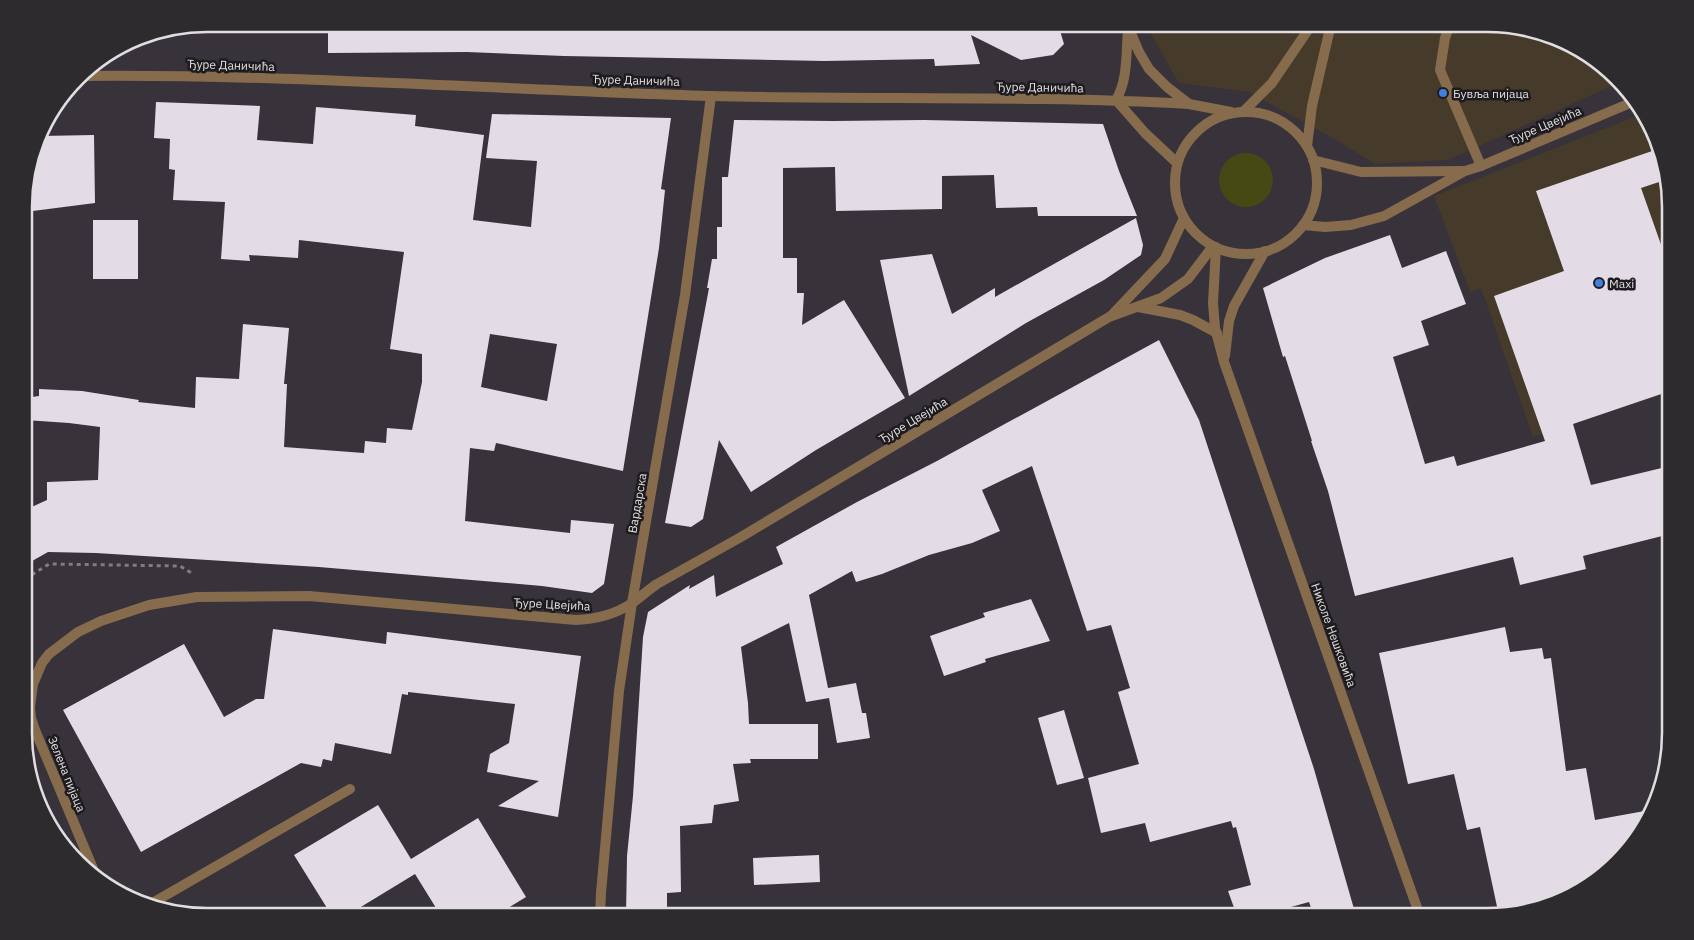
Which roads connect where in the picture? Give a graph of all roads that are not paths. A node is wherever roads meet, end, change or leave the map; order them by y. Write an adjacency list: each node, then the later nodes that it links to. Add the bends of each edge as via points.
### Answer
1 (1127, 32): 8 (street, via 1123,83)
2 (1130, 32): 9 (street, via 1138,52 1150,69 1167,88)
3 (1307, 32): 11 (street, via 1272,83)
4 (1329, 32): 12 (street, via 1312,106)
5 (1447, 32): 15 (street, via 1440,70)
6 (92, 76): 7 (street, Ђуре Даничића, via 362,81)
7 (711, 96): 8 (street, Ђуре Даничића); 25 (street, Вардарска, via 685,294)
8 (1116, 100): 9 (street, Ђуре Даничића); 14 (street, via 1145,134)
9 (1189, 104): 11 (street)
10 (1627, 104): 15 (street, Ђуре Цвејића)
11 (1238, 112): 12 (street, via 1262,114 1280,120); 14 (street, via 1212,120 1194,134 1186,142)
12 (1307, 146): 13 (street)
13 (1313, 160): 16 (street, Ђуре Цвејића, via 1361,172); 18 (street, via 1316,194)
14 (1177, 163): 17 (street, via 1176,201)
15 (1481, 166): 16 (street, Ђуре Цвејића)
16 (1465, 171): 18 (street, Ђуре Цвејића, via 1384,216 1351,225)
17 (1184, 218): 19 (street, via 1196,234); 22 (street, Ђуре Цвејића, via 1165,259)
18 (1303, 225): 20 (street, via 1293,237)
19 (1214, 247): 20 (street, via 1248,254); 21 (street, Ђуре Цвејића, via 1188,280 1161,298); 23 (street, Николе Нешковића, via 1212,303)
20 (1265, 251): 24 (street, Николе Нешковића, via 1234,306)
21 (1137, 307): 22 (street, Ђуре Цвејића); 23 (street, via 1180,315)
22 (1109, 317): 25 (street, Ђуре Цвејића, via 657,584)
23 (1217, 333): 24 (street, Николе Нешковића)
24 (1224, 362): 32 (street, Николе Нешковића)
25 (632, 603): 26 (street, Ђуре Цвејића, via 598,619 576,620 308,596 197,597 149,605 78,632 42,662); 33 (street, Вардарска, via 619,691)
26 (33, 684): 27 (street, Зелена пијаца)
27 (32, 692)
28 (32, 720): 30 (street, Зелена пијаца)
29 (350, 790): 31 (street)
30 (90, 862)
31 (157, 900)
32 (1417, 907)
33 (601, 908)

